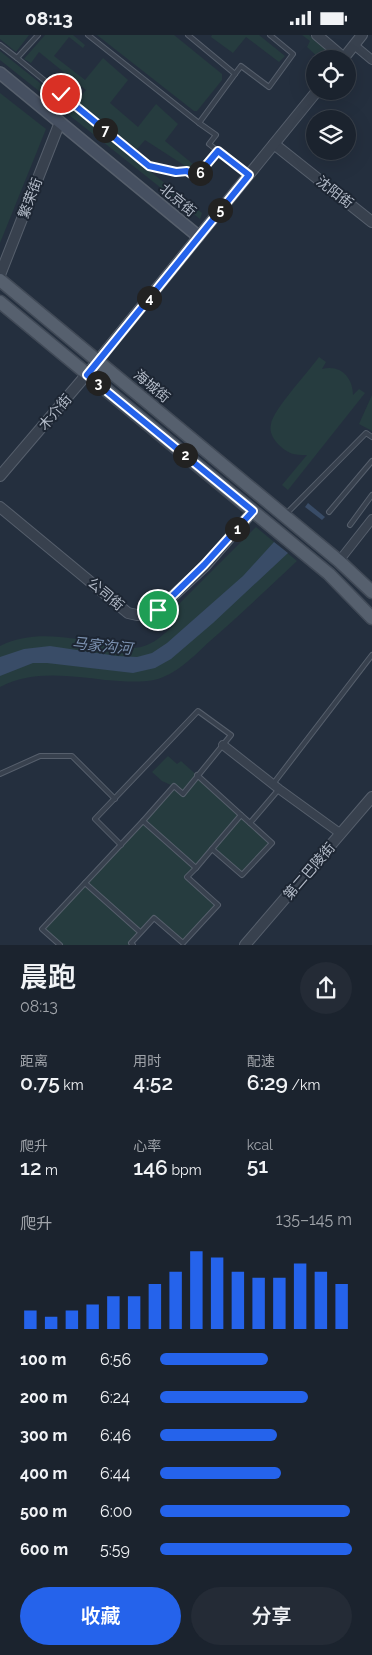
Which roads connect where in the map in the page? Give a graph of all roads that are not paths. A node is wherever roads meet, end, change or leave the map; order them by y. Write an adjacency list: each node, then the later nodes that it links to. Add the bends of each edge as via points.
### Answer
1 (38, 35): 11 (lane)
2 (88, 35): 17 (lane)
3 (188, 35): 14 (lane)
4 (270, 35): 14 (lane, via 293,53 269,87 241,66)
5 (317, 35): 9 (street)
6 (362, 35): 8 (street)
7 (0, 45): 11 (lane)
8 (354, 45): 10 (street); 12 (street)
9 (334, 50)
10 (350, 50)
11 (17, 58): 19 (lane, via 149,166 187,171 196,177)
12 (372, 60)
13 (0, 73): 16 (main road, 北京街)
14 (235, 74): 17 (lane)
15 (309, 100): 18 (street, 木介街)
16 (60, 122): 22 (main road, 北京街); 23 (street, 繁荣街)
17 (199, 123): 19 (lane, via 216,135 209,144)
18 (274, 144): 20 (street, 木介街); 21 (street, 沈阳街)
19 (218, 151): 20 (lane)
20 (249, 175): 22 (street, 木介街)
21 (372, 222)
22 (198, 236): 26 (street, 木介街)
23 (0, 275)
24 (0, 280): 26 (main road, 海城街)
25 (0, 302): 27 (main road)
26 (98, 361): 27 (street, 木介街); 35 (main road, 海城街)
27 (87, 375): 30 (street, 木介街); 33 (main road)
28 (372, 437): 35 (lane, via 366,433)
29 (372, 461): 34 (lane)
30 (0, 476)
31 (372, 495): 37 (lane)
32 (0, 507): 33 (street, 公司街, via 128,613 137,615 158,610)
33 (253, 511): 40 (main road, via 329,574)
34 (329, 512)
35 (284, 515): 38 (main road, 海城街)
36 (372, 519): 38 (street)
37 (350, 525)
38 (339, 561): 39 (main road, 海城街)
39 (372, 593)
40 (372, 618)
41 (372, 655): 45 (lane)
42 (223, 745): 44 (lane); 45 (street); 48 (lane, via 231,735 198,711)
43 (0, 774): 48 (lane, via 40,756 72,756)
44 (197, 775): 49 (lane); 50 (lane, via 183,794 174,786)
45 (273, 784): 46 (street)
46 (280, 789): 51 (lane); 52 (street)
47 (372, 797): 52 (street, 第二巴陵街)
48 (114, 799): 53 (lane, via 95,819)
49 (241, 815): 51 (lane); 54 (lane)
50 (143, 821): 53 (lane); 55 (lane)
51 (250, 823): 54 (lane, via 272,843 242,875)
52 (341, 834): 60 (street, 第二巴陵街)
53 (121, 845): 56 (lane)
54 (212, 849): 55 (lane)
55 (196, 868): 57 (lane, via 187,877 218,905 183,943 154,918)
56 (85, 883): 57 (lane); 59 (lane, via 42,929)
57 (140, 932): 58 (lane)
58 (131, 944)
59 (60, 945)
60 (245, 945)

